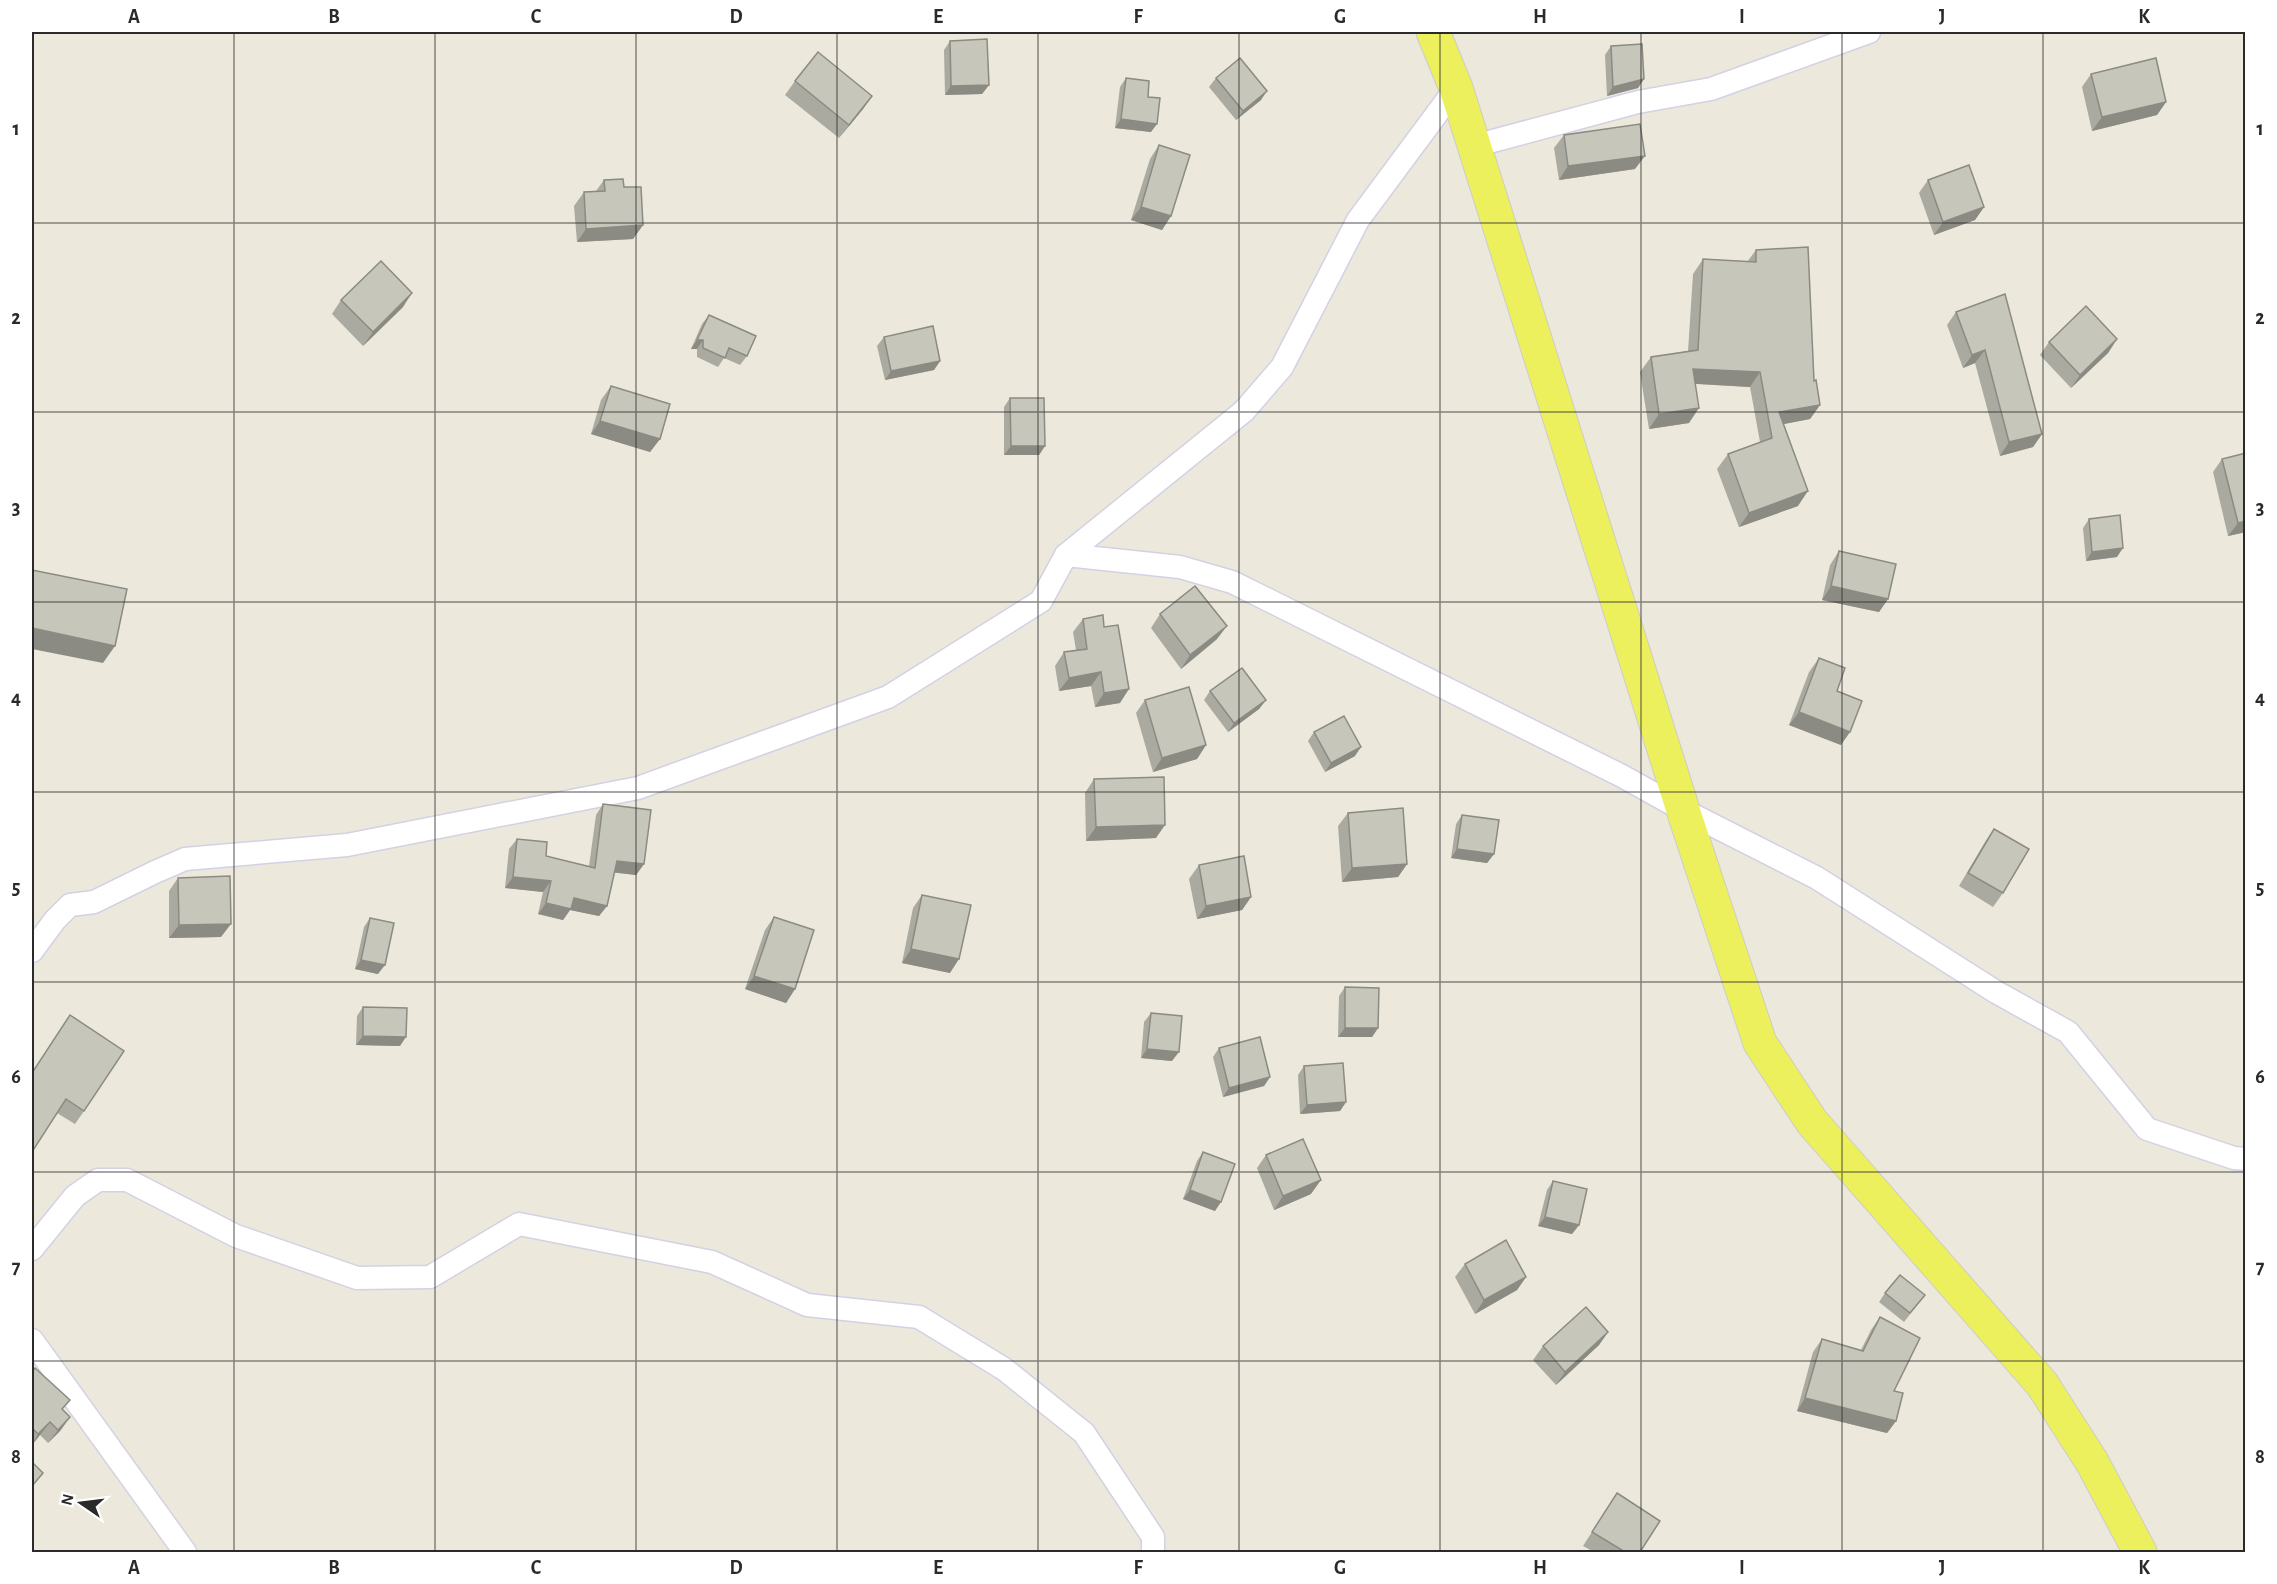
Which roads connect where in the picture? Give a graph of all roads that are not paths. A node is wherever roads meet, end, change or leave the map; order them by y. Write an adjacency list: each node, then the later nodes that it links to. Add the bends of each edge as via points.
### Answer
1 (1434, 32): 3 (main road)
2 (1869, 32): 4 (street, via 1711,89 1638,102)
3 (1456, 88): 4 (main road); 5 (street, via 1358,220 1282,367 1244,411)
4 (1474, 146): 6 (main road)
5 (1066, 555): 6 (street, via 1180,567 1232,582); 7 (street, via 1041,601 888,697 638,788 347,845 185,859 94,902 70,905)
6 (1683, 810): 8 (street, via 1817,878 1996,992 2068,1032 2147,1129); 13 (main road, via 1760,1043 1812,1122 2042,1384 2092,1462)
7 (32, 951)
8 (2246, 1159)
9 (32, 1249): 12 (street, via 75,1196 90,1185 98,1180 127,1180 236,1236 357,1278 430,1277 519,1224 712,1262 807,1305 919,1317 1004,1369 1084,1433 1153,1537)
10 (32, 1340): 11 (street)
11 (185, 1552)
12 (1153, 1552)
13 (2140, 1552)

